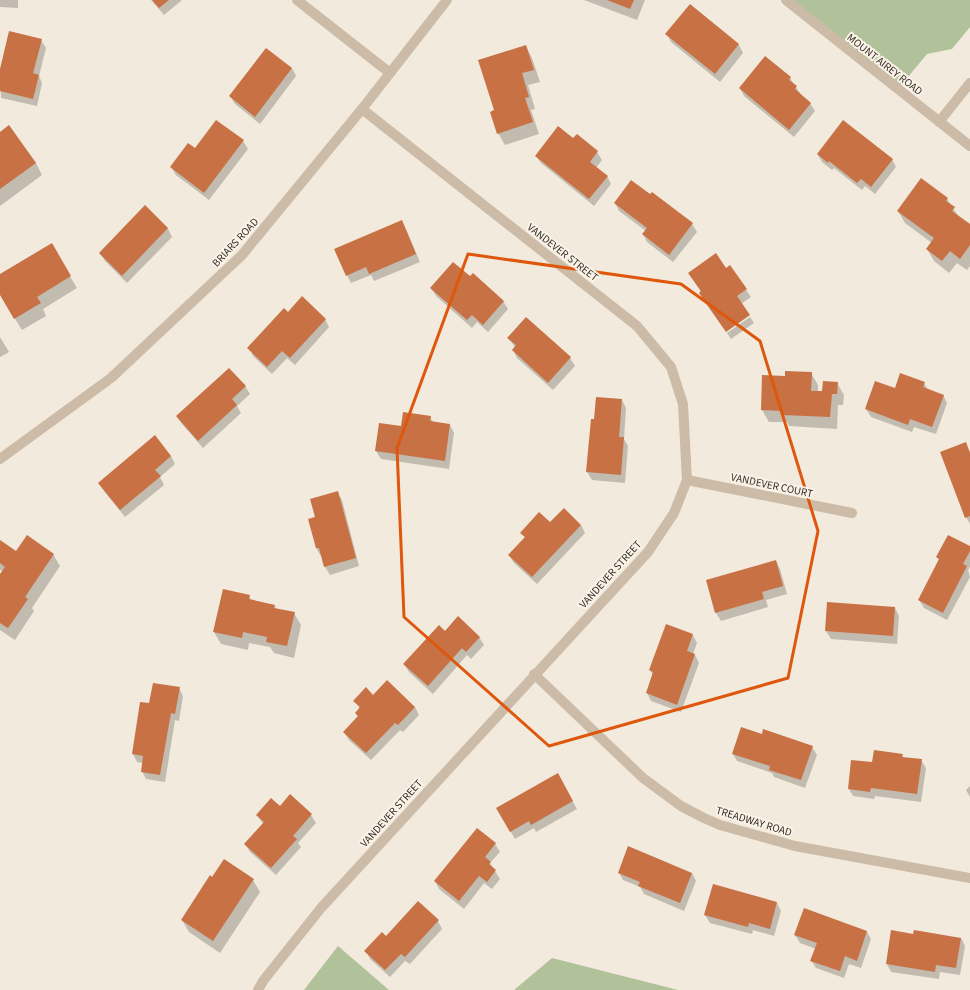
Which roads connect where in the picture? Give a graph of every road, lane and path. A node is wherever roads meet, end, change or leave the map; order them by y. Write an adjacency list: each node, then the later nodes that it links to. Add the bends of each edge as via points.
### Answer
1 (297, 0): 4 (street)
2 (447, 0): 4 (street, BRIARS ROAD)
3 (786, 0): 7 (street, MOUNT AIREY ROAD)
4 (390, 73): 6 (street, BRIARS ROAD)
5 (970, 83): 7 (street)
6 (362, 109): 9 (street, BRIARS ROAD, via 242,255 111,378); 10 (street, VANDEVER STREET, via 637,326 671,368 683,404)
7 (939, 122): 8 (street, MOUNT AIREY ROAD)
8 (970, 146)
9 (0, 459)
10 (687, 480): 11 (street, VANDEVER COURT); 12 (street, VANDEVER STREET, via 674,513 648,552)
11 (852, 513)
12 (534, 674): 13 (street, TREADWAY ROAD, via 643,778 681,806 714,823 795,846); 14 (street, VANDEVER STREET, via 320,908)
13 (970, 878)
14 (258, 990)

